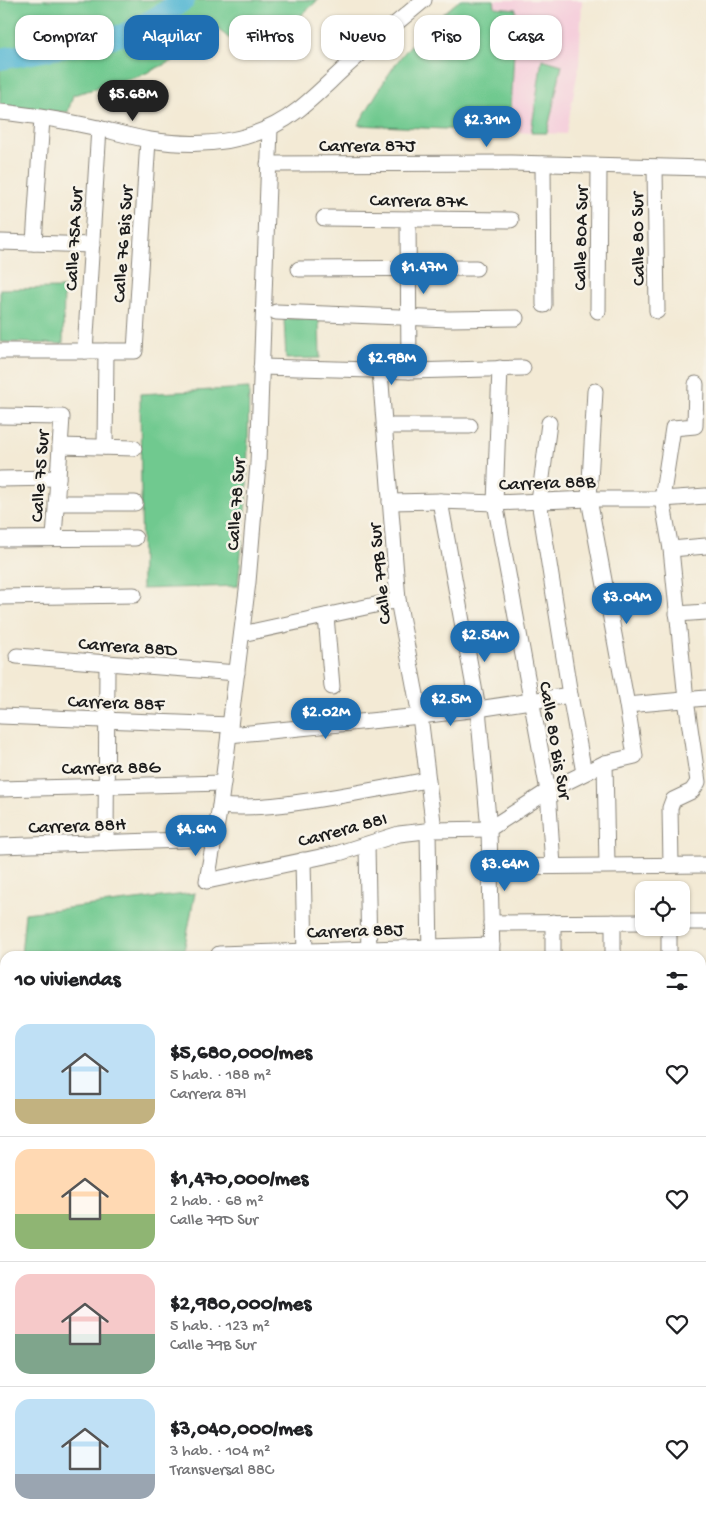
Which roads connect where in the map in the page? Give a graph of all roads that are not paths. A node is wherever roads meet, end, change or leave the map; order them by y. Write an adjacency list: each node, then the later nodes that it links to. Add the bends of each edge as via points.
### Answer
1 (419, 2): 5 (street, via 298,111)
2 (0, 112): 3 (street)
3 (42, 118): 4 (street); 16 (street)
4 (99, 128): 6 (street); 17 (street, Calle 75A Sur)
5 (270, 128): 6 (street, via 210,143); 7 (street, Calle 78 Sur)
6 (148, 140): 29 (street, Calle 76 Bis Sur, via 135,351)
7 (268, 164): 8 (street, Carrera 87J); 30 (street, Calle 78 Sur)
8 (543, 164): 9 (street, Carrera 87J); 21 (street)
9 (600, 166): 10 (street, Carrera 87J); 22 (street, Calle 80A Sur)
10 (655, 167): 11 (street, Carrera 87J); 23 (street, Calle 80 Sur)
11 (706, 168)
12 (324, 218): 13 (street, Carrera 87K)
13 (408, 219): 14 (street, Carrera 87K); 18 (street)
14 (511, 220)
15 (1, 242): 16 (street)
16 (34, 243): 17 (street)
17 (92, 245): 28 (street, Calle 75A Sur)
18 (408, 268): 19 (street); 20 (street); 25 (street)
19 (476, 268)
20 (299, 269)
21 (544, 305)
22 (598, 311)
23 (657, 311)
24 (276, 312): 25 (street)
25 (409, 317): 26 (street); 34 (street)
26 (516, 318)
27 (0, 351): 28 (street)
28 (85, 351): 29 (street)
29 (106, 351): 42 (street)
30 (261, 367): 33 (street); 66 (street, Calle 78 Sur, via 258,464)
31 (500, 368): 32 (street); 34 (street); 54 (street, Calle 80 Bis Sur)
32 (523, 368)
33 (380, 371): 34 (street); 39 (street, Calle 79B Sur)
34 (409, 371)
35 (696, 384): 48 (street, via 695,426 674,428)
36 (595, 391): 47 (street)
37 (0, 416): 41 (street, Calle 75 Sur, via 62,417)
38 (549, 423): 50 (street)
39 (384, 426): 40 (street); 51 (street, Calle 79B Sur)
40 (470, 426)
41 (60, 446): 42 (street); 45 (street, Calle 75 Sur)
42 (105, 447): 43 (street)
43 (134, 448)
44 (0, 478): 45 (street)
45 (58, 478): 52 (street, Calle 75 Sur)
46 (706, 496): 48 (street, Carrera 88B)
47 (589, 499): 48 (street, Carrera 88B); 50 (street, Carrera 88B); 75 (street)
48 (662, 499): 59 (street)
49 (440, 501): 51 (street, Carrera 88B); 54 (street, Carrera 88B); 76 (street)
50 (540, 501): 54 (street, Carrera 88B); 71 (street)
51 (390, 502): 62 (street, Calle 79B Sur)
52 (56, 503): 53 (street); 56 (street, Calle 75 Sur)
53 (135, 503)
54 (495, 503): 74 (street, Calle 80 Bis Sur)
55 (0, 538): 56 (street)
56 (54, 538): 57 (street)
57 (135, 538)
58 (706, 546): 59 (street)
59 (671, 549): 64 (street)
60 (134, 595): 61 (street)
61 (0, 597)
62 (398, 600): 65 (street); 78 (street, Calle 79B Sur)
63 (706, 612): 64 (street)
64 (677, 614): 73 (street)
65 (326, 616): 66 (street); 70 (street)
66 (242, 634): 69 (street, Calle 78 Sur)
67 (17, 656): 68 (street, Carrera 88D)
68 (107, 663): 69 (street, Carrera 88D); 79 (street)
69 (237, 673): 80 (street, Calle 78 Sur)
70 (332, 688)
71 (570, 695): 74 (street, Carrera 88F); 82 (street)
72 (706, 698): 73 (street)
73 (686, 700): 75 (street); 85 (street)
74 (530, 701): 76 (street, Carrera 88F); 88 (street, Calle 80 Bis Sur)
75 (627, 705): 81 (street, via 635,756)
76 (478, 709): 78 (street, Carrera 88F); 90 (street)
77 (0, 716): 79 (street, Carrera 88F)
78 (420, 716): 80 (street, Carrera 88F); 83 (street, Calle 79B Sur)
79 (107, 720): 80 (street, Carrera 88F); 86 (street)
80 (230, 730): 84 (street, Calle 78 Sur)
81 (605, 763): 82 (street); 100 (street)
82 (584, 773): 88 (street)
83 (427, 780): 89 (street, via 269,806); 91 (street, Calle 79B Sur)
84 (223, 784): 86 (street, Carrera 88G); 89 (street, Calle 78 Sur)
85 (698, 785): 98 (street, via 673,800 670,808)
86 (106, 786): 87 (street, Carrera 88G); 93 (street)
87 (0, 789)
88 (548, 791): 90 (street); 99 (street, Calle 80 Bis Sur)
89 (220, 806): 92 (street, Calle 78 Sur)
90 (489, 829): 91 (street, Carrera 88I); 101 (street)
91 (431, 830): 94 (street, Carrera 88I, via 399,834); 113 (street, Calle 79B Sur)
92 (215, 839): 93 (street, Carrera 88H); 102 (street, Calle 78 Sur)
93 (106, 843): 95 (street, Carrera 88H)
94 (367, 844): 96 (street, Carrera 88I); 112 (street)
95 (0, 846)
96 (304, 860): 102 (street, Carrera 88I); 111 (street)
97 (706, 864): 98 (street)
98 (671, 865): 100 (street)
99 (553, 866): 100 (street); 101 (street)
100 (607, 866)
101 (490, 867): 108 (street)
102 (207, 880)
103 (553, 922): 104 (street); 108 (street); 114 (street)
104 (613, 922): 105 (street); 115 (street)
105 (635, 922)
106 (690, 922): 107 (street)
107 (706, 922)
108 (491, 923): 110 (street)
109 (669, 936): 116 (street)
110 (492, 950): 113 (street, Carrera 88J)
111 (305, 951)
112 (369, 951)
113 (430, 951)
114 (553, 951)
115 (613, 951)
116 (669, 951)

